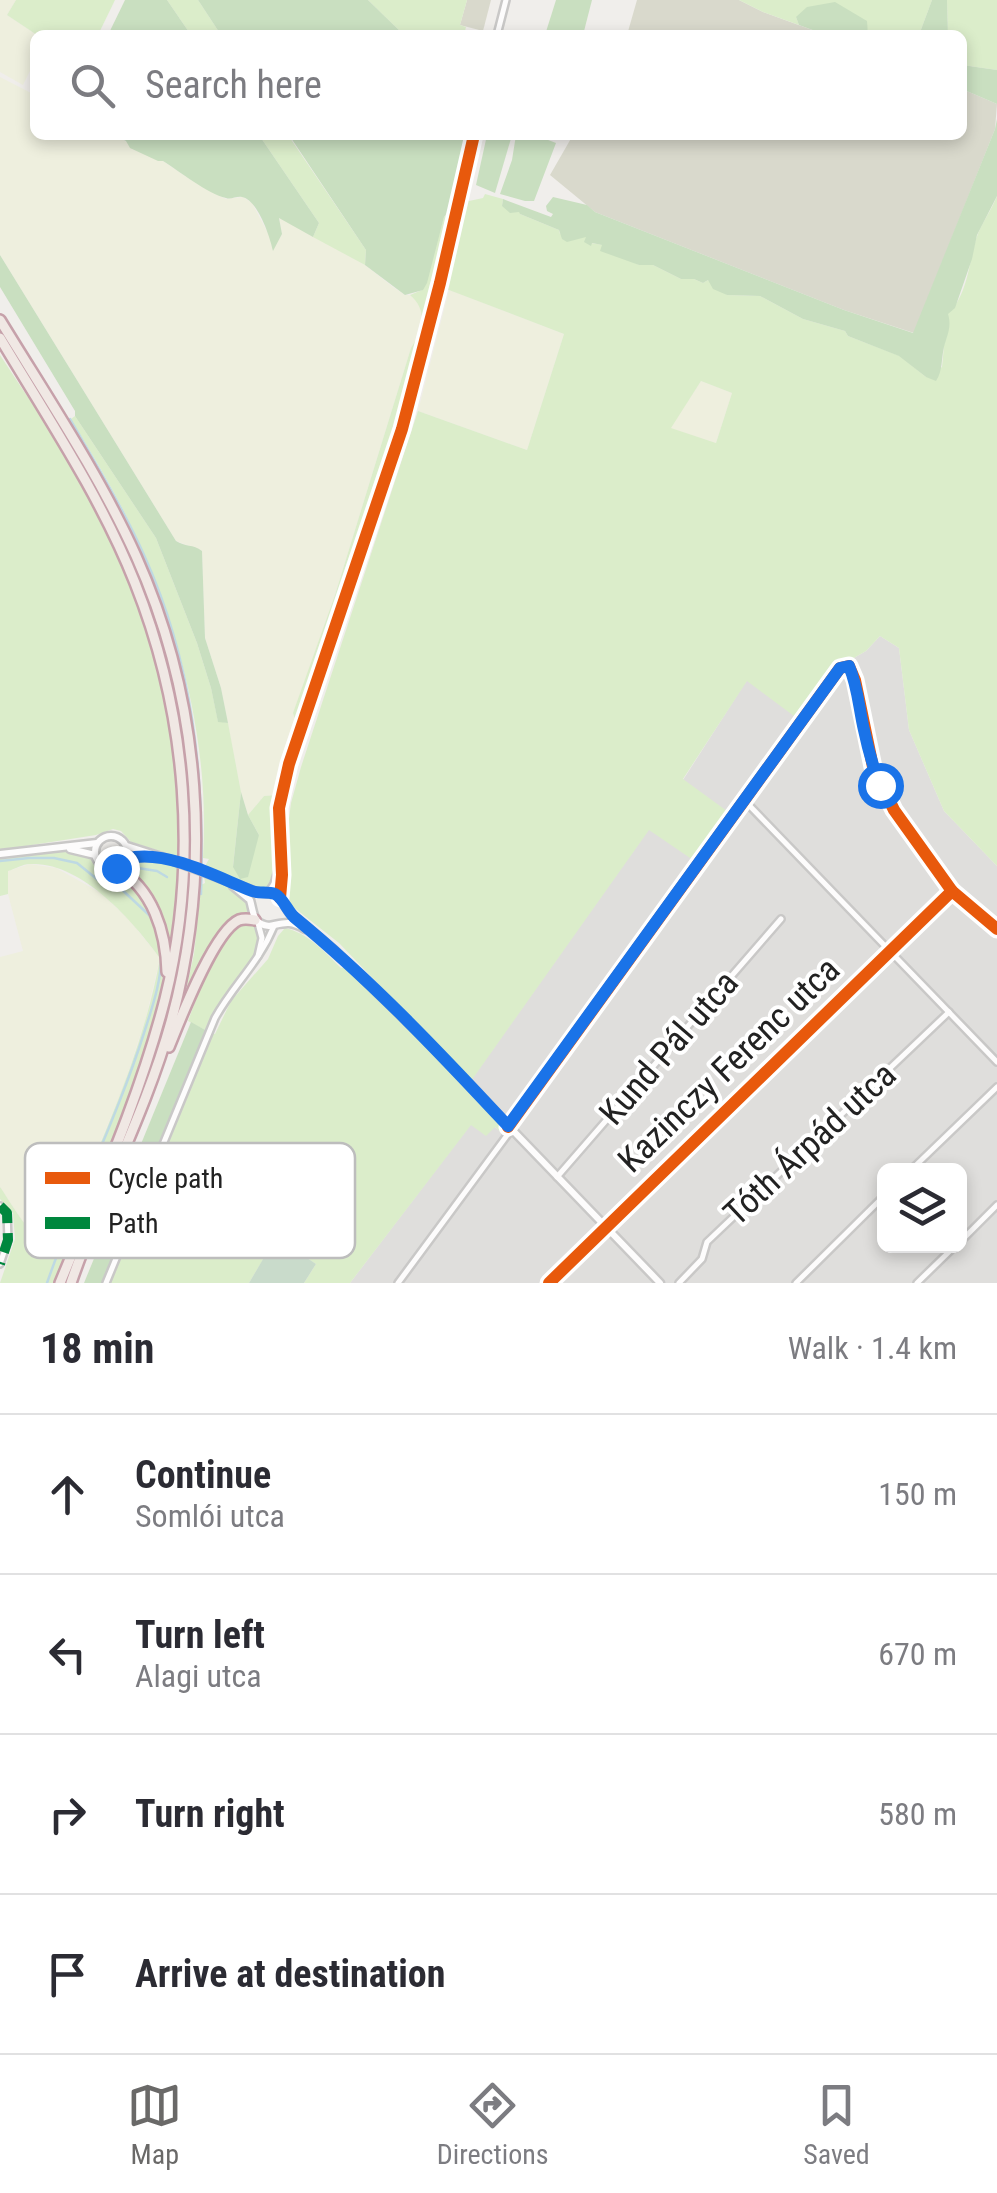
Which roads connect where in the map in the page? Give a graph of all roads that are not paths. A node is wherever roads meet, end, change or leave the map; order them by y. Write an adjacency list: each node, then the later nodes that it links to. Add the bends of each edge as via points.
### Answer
1 (506, 0): 2 (street)
2 (498, 30)
3 (473, 140): 13 (street, via 402,429 288,764 279,808)
4 (0, 320): 32 (highway, via 126,535 160,618 181,696 193,774 194,890 182,975)
5 (0, 338): 29 (highway, via 115,538 160,659 180,761 184,844)
6 (744, 800): 17 (street, via 840,668 849,666 880,785); 27 (street); 34 (street)
7 (98, 842): 8 (street, via 113,836); 9 (street); 11 (street)
8 (126, 846): 12 (street); 14 (street)
9 (59, 848): 10 (street); 11 (street)
10 (0, 854)
11 (95, 855): 15 (street, via 105,868)
12 (159, 857): 14 (street); 16 (street, bridge)
13 (282, 859): 18 (street); 19 (street)
14 (125, 860): 15 (street)
15 (116, 868): 29 (highway, via 159,921)
16 (224, 880): 18 (street); 20 (street)
17 (952, 891): 25 (street); 27 (street, Kazinczy Ferenc utca)
18 (265, 894): 19 (street); 20 (street)
19 (280, 898): 21 (street)
20 (252, 906): 23 (street)
21 (285, 907): 24 (street); 26 (street)
22 (781, 919): 39 (street, Kund Pál utca)
23 (257, 921): 24 (street); 28 (street); 32 (highway, via 235,923 217,944)
24 (277, 923): 26 (street); 28 (street)
25 (997, 929)
26 (318, 936): 34 (street)
27 (890, 951): 30 (street); 43 (street, Kazinczy Ferenc utca)
28 (257, 958): 37 (street, via 215,1018)
29 (167, 989): 35 (highway)
30 (949, 1012): 31 (street); 56 (street, Tóth Árpád utca, via 706,1242 702,1258)
31 (997, 1062)
32 (154, 1076): 36 (highway)
33 (997, 1087): 38 (street)
34 (509, 1128): 39 (street); 53 (street)
35 (116, 1143)
36 (127, 1143)
37 (164, 1143)
38 (918, 1163)
39 (558, 1178): 43 (street)
40 (877, 1203): 57 (street)
41 (0, 1206): 49 (street, via 9,1236)
42 (997, 1206): 44 (street)
43 (605, 1227): 54 (street, Kazinczy Ferenc utca); 55 (street)
44 (967, 1235)
45 (949, 1253): 58 (street)
46 (70, 1258): 50 (highway)
47 (81, 1258): 51 (highway)
48 (116, 1258): 52 (street)
49 (0, 1264)
50 (60, 1283)
51 (71, 1283)
52 (106, 1283)
53 (398, 1283)
54 (549, 1283)
55 (660, 1283)
56 (680, 1283)
57 (796, 1283)
58 (917, 1283)

